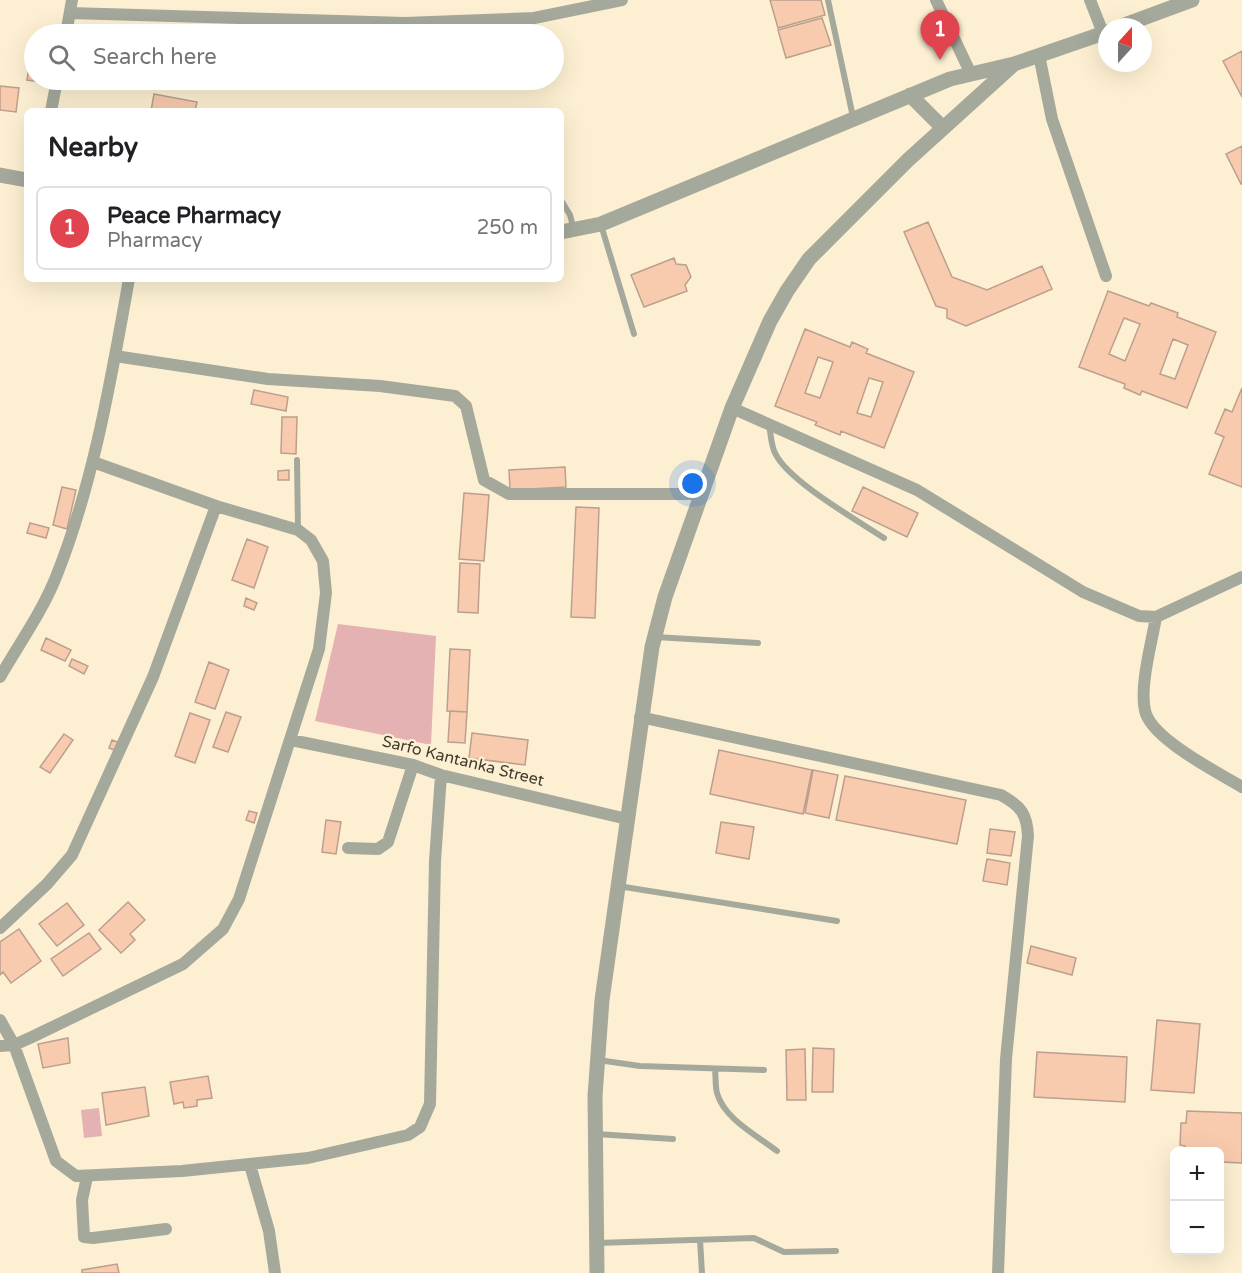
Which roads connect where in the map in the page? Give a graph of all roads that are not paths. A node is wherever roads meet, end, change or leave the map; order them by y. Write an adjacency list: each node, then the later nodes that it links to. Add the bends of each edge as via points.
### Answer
1 (622, 0): 6 (street, via 534,18 405,23)
2 (828, 0): 17 (lane)
3 (936, 0): 13 (street)
4 (1090, 0): 7 (street)
5 (1192, 0): 8 (street)
6 (71, 6): 9 (street)
7 (1098, 18)
8 (1143, 18)
9 (68, 24)
10 (1098, 34): 11 (street)
11 (1039, 55): 12 (street); 24 (street, via 1052,119)
12 (1014, 64): 13 (street); 18 (street)
13 (970, 72): 15 (street)
14 (55, 90): 16 (street)
15 (910, 95): 17 (street); 18 (street)
16 (52, 108)
17 (854, 118): 22 (street)
18 (943, 128): 28 (street, via 809,259 770,321)
19 (0, 175): 20 (street)
20 (24, 179)
21 (564, 205): 23 (lane, via 570,215)
22 (601, 224): 23 (street); 26 (lane)
23 (568, 231)
24 (1106, 276)
25 (128, 282): 27 (street)
26 (634, 334)
27 (114, 356): 31 (street); 32 (street, via 268,379 380,386 455,396 466,406 484,480 509,494)
28 (732, 408): 29 (street); 32 (street)
29 (769, 422): 35 (lane, via 779,460 809,488); 37 (street, via 917,490 1083,592 1139,616)
30 (297, 460): 34 (lane)
31 (93, 462): 33 (street); 40 (street, via 56,578)
32 (700, 494): 38 (street)
33 (216, 506): 34 (street); 50 (street, via 153,677 72,855)
34 (298, 530): 42 (street, via 312,540 323,561 326,593 319,649)
35 (884, 538)
36 (1242, 577): 37 (street)
37 (1156, 617): 45 (street, via 1144,695 1147,715 1160,733)
38 (654, 637): 39 (lane); 41 (street)
39 (758, 643)
40 (0, 677)
41 (640, 717): 46 (street); 69 (street, via 1001,795 1023,810 1028,836 1006,1059)
42 (291, 740): 43 (street, Sarfo Kantanka Street); 52 (street, via 239,899 223,929 183,964)
43 (413, 765): 44 (street, Sarfo Kantanka Street); 47 (street, via 388,842 378,849)
44 (441, 775): 46 (street, Sarfo Kantanka Street); 60 (street, via 426,1117 408,1135 308,1158)
45 (1242, 787)
46 (627, 819): 48 (street)
47 (348, 848)
48 (617, 886): 49 (lane); 54 (street)
49 (837, 921)
50 (0, 928)
51 (0, 1020): 52 (street)
52 (14, 1045): 53 (street); 61 (street, via 56,1161 76,1176)
53 (0, 1046)
54 (598, 1060): 55 (lane); 57 (street)
55 (715, 1070): 56 (lane); 59 (lane, via 716,1092 721,1102 735,1119)
56 (764, 1070)
57 (595, 1134): 58 (lane); 64 (street)
58 (673, 1139)
59 (777, 1151)
60 (250, 1165): 61 (street); 66 (street, via 269,1231)
61 (87, 1177): 62 (street, via 82,1200 84,1237)
62 (166, 1228)
63 (700, 1240): 64 (lane); 65 (lane, via 754,1238 784,1252); 68 (lane)
64 (596, 1243): 67 (street)
65 (836, 1251)
66 (275, 1273)
67 (597, 1273)
68 (702, 1273)
69 (998, 1273)

